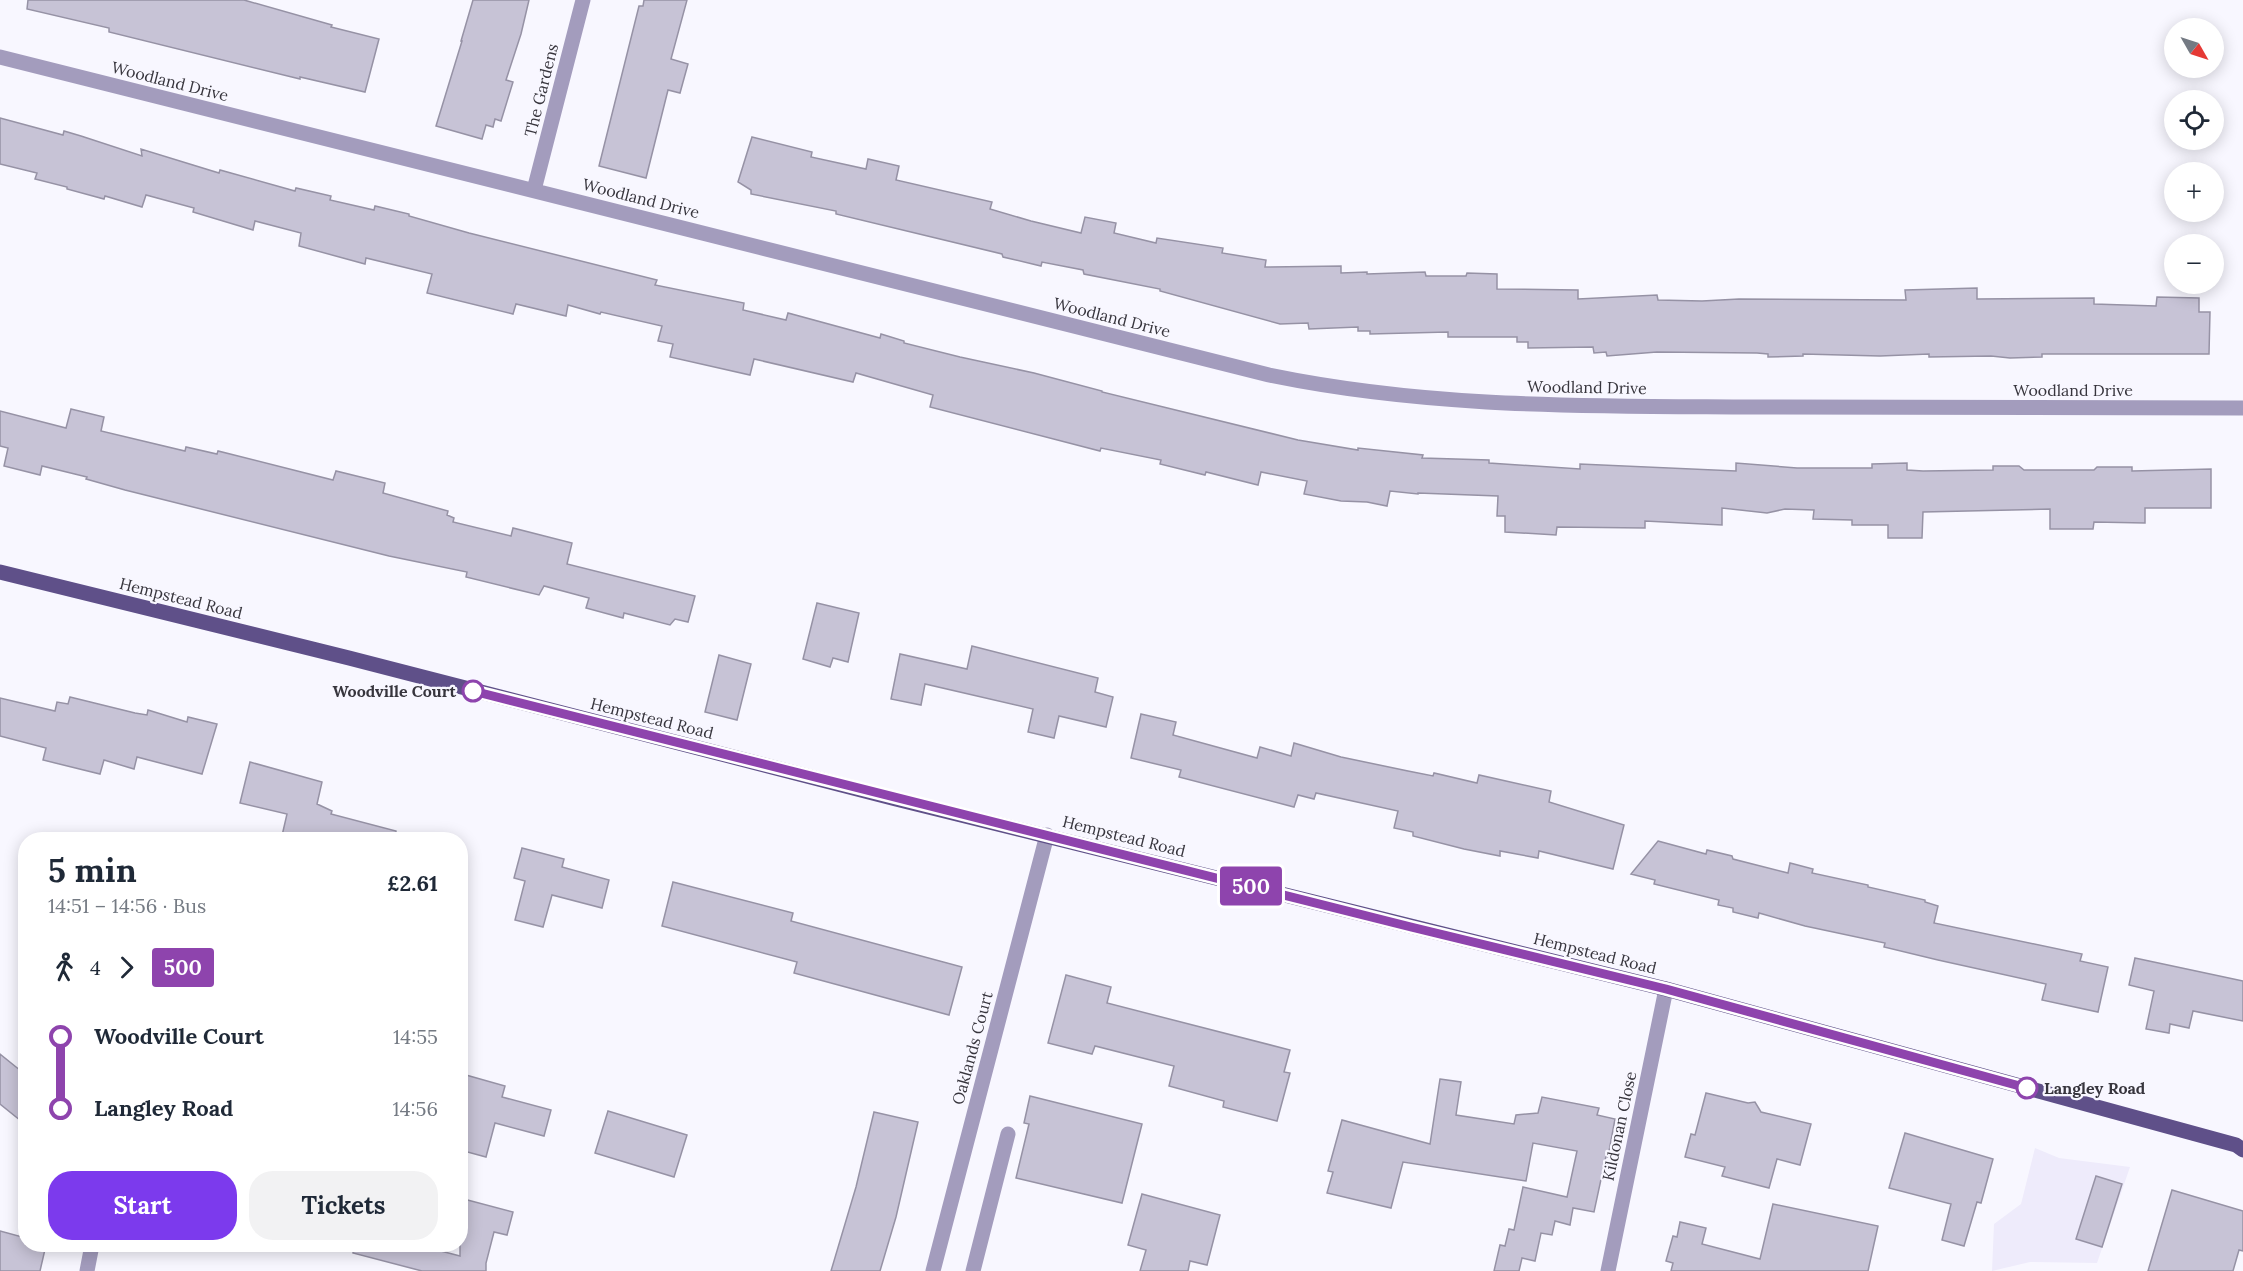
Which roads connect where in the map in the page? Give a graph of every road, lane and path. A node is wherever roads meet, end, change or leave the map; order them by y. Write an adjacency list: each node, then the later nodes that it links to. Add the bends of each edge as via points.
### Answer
1 (583, 0): 3 (street, The Gardens)
2 (0, 57): 3 (street, Woodland Drive)
3 (534, 190): 4 (street, Woodland Drive, via 1269,375 1389,395 1570,406)
4 (2243, 408)
5 (0, 572): 6 (main road, Hempstead Road)
6 (1047, 835): 7 (main road, Hempstead Road); 12 (street, Oaklands Court)
7 (1666, 989): 9 (main road, Hempstead Road); 14 (street, Kildonan Close)
8 (1008, 1134): 13 (street)
9 (2241, 1146)
10 (91, 1252): 11 (street)
11 (87, 1271)
12 (933, 1271)
13 (973, 1271)
14 (1608, 1271)

